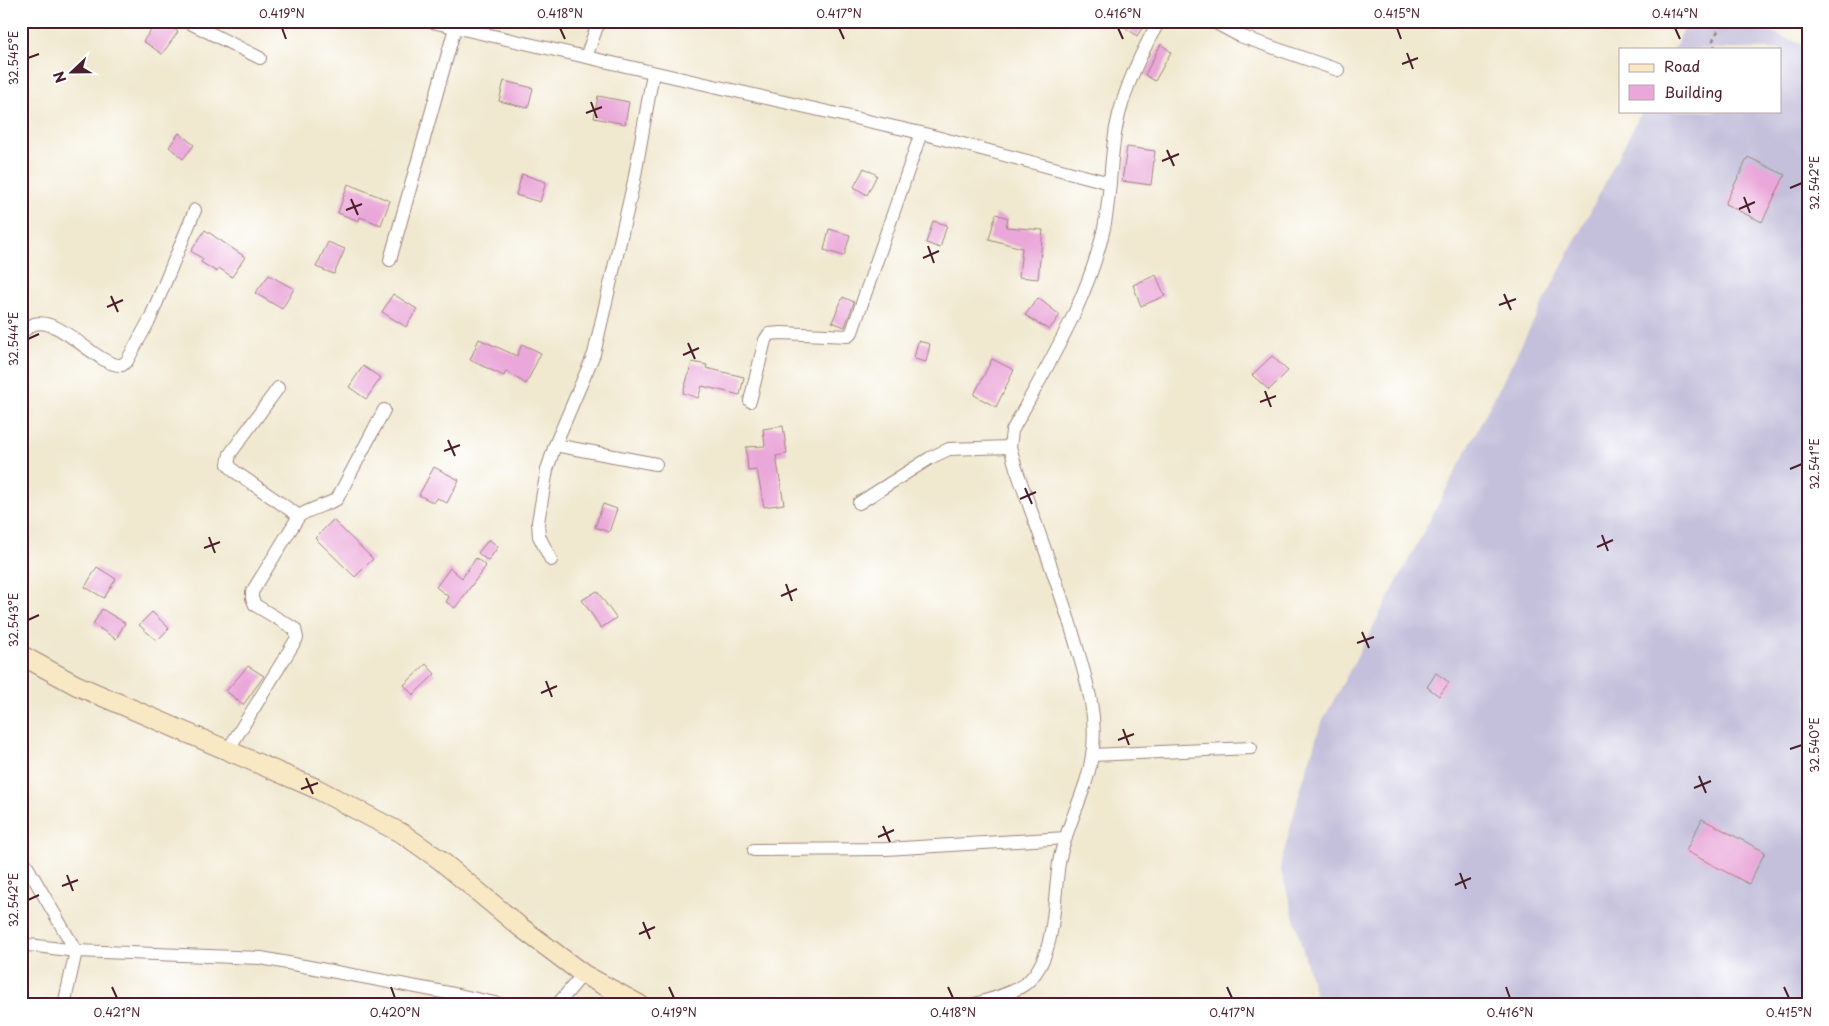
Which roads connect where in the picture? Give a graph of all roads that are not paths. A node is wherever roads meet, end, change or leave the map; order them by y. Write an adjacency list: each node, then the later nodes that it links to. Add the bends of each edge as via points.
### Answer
1 (186, 21): 8 (street)
2 (428, 21): 6 (street)
3 (598, 21): 7 (street)
4 (1159, 21): 12 (street, via 1133,72 1120,111)
5 (1212, 21): 9 (street, via 1240,36)
6 (455, 28): 7 (street); 14 (street)
7 (586, 57): 10 (street)
8 (260, 58)
9 (1338, 70)
10 (653, 73): 11 (street); 19 (street, via 634,181 594,354)
11 (921, 133): 12 (street); 17 (street, via 852,332 848,336 770,334 765,340)
12 (1110, 183): 20 (street, via 1104,227 1078,308 1012,431)
13 (195, 210): 15 (street, via 150,319 127,362 114,364 72,336 45,323 34,324)
14 (390, 260)
15 (21, 333)
16 (278, 388): 23 (street, via 230,454 228,464)
17 (750, 401)
18 (384, 410): 23 (street, via 337,499)
19 (555, 445): 21 (street); 24 (street, via 538,522 539,536)
20 (1010, 447): 22 (street, via 949,449); 28 (street, via 1067,610 1092,700)
21 (656, 464)
22 (859, 504)
23 (299, 516): 27 (street, via 252,592 255,606 295,629 297,638)
24 (551, 560)
25 (21, 655): 27 (street, via 76,685)
26 (1250, 748): 28 (street)
27 (228, 750): 34 (street, via 315,788 403,834)
28 (1092, 755): 29 (street, via 1084,789)
29 (1066, 838): 30 (street, via 886,849); 39 (street, via 1049,945 1038,971 1009,992)
30 (754, 850)
31 (21, 856): 33 (street)
32 (21, 944): 33 (street)
33 (76, 951): 35 (street); 36 (street, via 261,958)
34 (583, 974): 37 (street); 38 (street)
35 (64, 1005)
36 (504, 1005)
37 (557, 1005)
38 (640, 1005)
39 (972, 1005)

